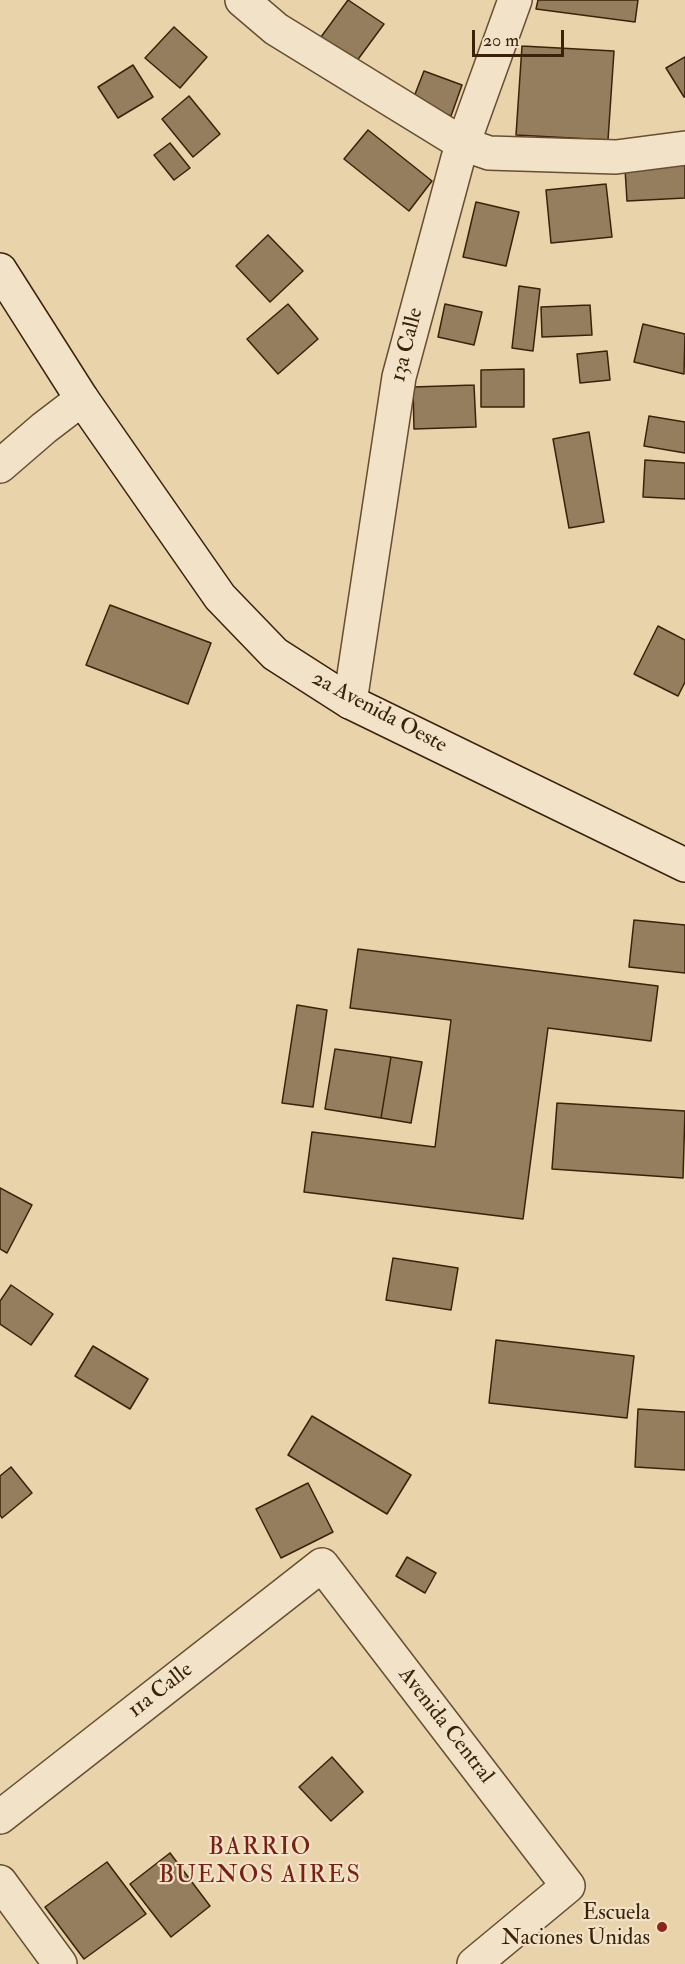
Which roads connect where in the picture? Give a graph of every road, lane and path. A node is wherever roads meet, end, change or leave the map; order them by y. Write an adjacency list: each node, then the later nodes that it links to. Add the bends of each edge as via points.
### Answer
1 (242, 0): 3 (street, via 276,29)
2 (515, 0): 3 (street, 13a Calle)
3 (463, 144): 4 (street, via 489,153 616,157); 8 (street, 13a Calle, via 399,377)
4 (685, 147)
5 (0, 270): 6 (street, 2a Avenida Oeste)
6 (82, 399): 7 (street); 8 (street, 2a Avenida Oeste, via 220,597 275,654)
7 (0, 466)
8 (350, 702): 9 (street, 2a Avenida Oeste)
9 (685, 865)
10 (322, 1565): 11 (street, 11a Calle); 14 (street, Avenida Central, via 568,1886)
11 (0, 1817)
12 (0, 1882): 13 (street)
13 (60, 1964)
14 (474, 1964)

